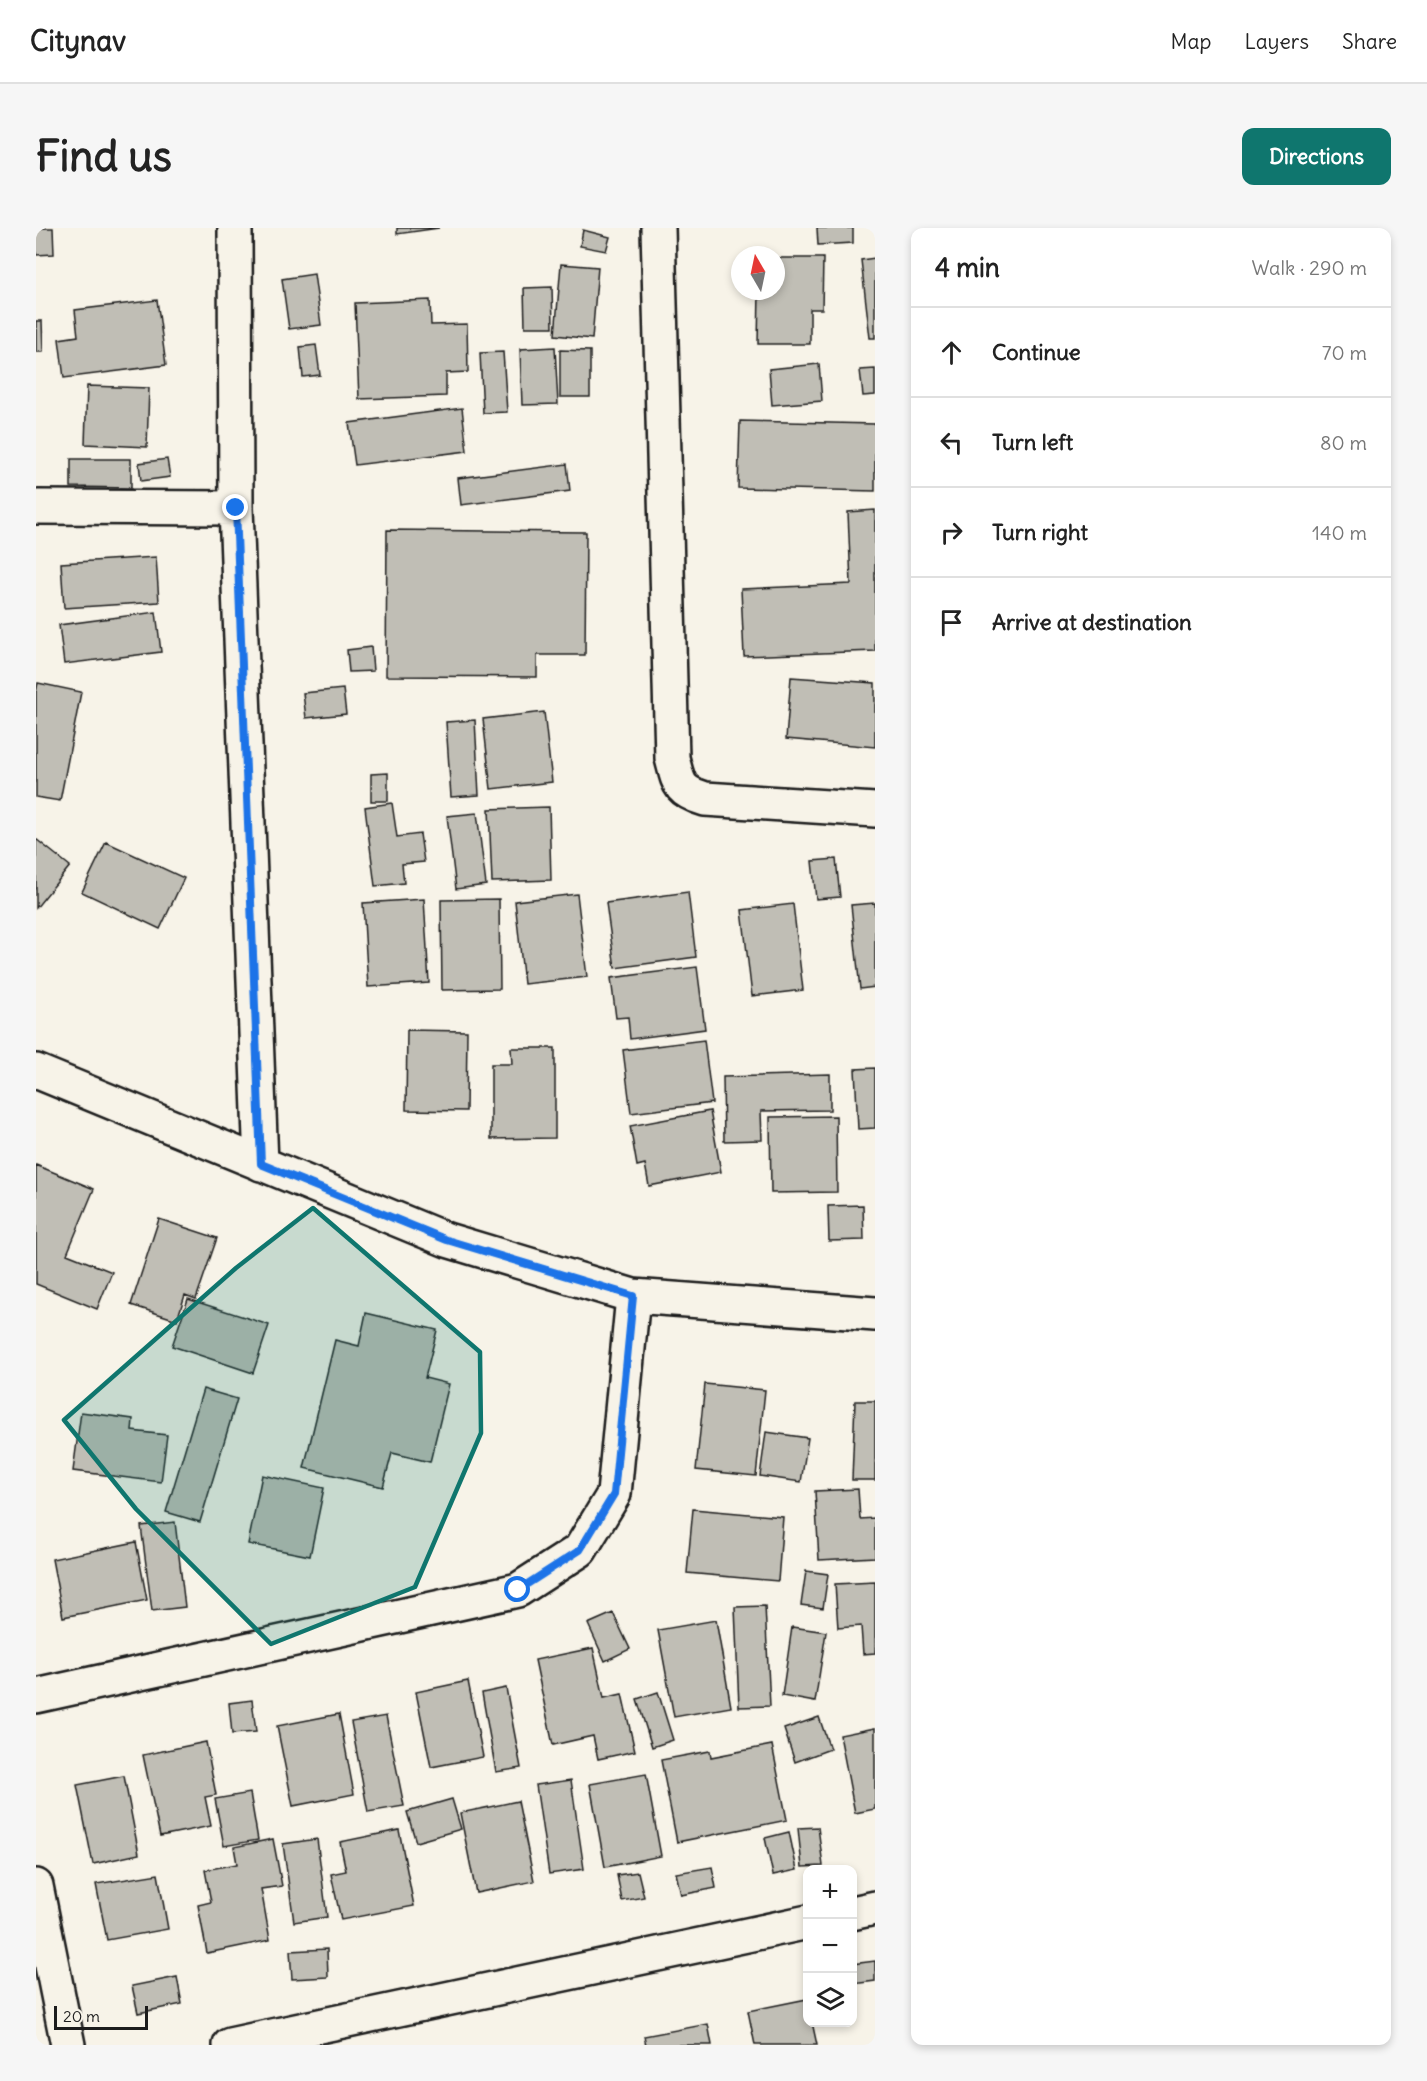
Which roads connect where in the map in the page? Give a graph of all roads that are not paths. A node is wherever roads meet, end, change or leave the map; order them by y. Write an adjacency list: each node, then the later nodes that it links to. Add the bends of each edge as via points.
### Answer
1 (235, 228): 4 (street)
2 (658, 228): 5 (street, via 672,758 679,782 687,794 705,799)
3 (36, 507): 4 (street)
4 (236, 508): 7 (street)
5 (875, 810)
6 (36, 1071): 7 (street)
7 (261, 1164): 8 (street, via 447,1240)
8 (633, 1296): 9 (street); 10 (street, via 614,1494 580,1550 518,1590)
9 (875, 1314)
10 (36, 1696)
11 (36, 1886): 15 (street)
12 (875, 1908): 13 (street)
13 (857, 1912)
14 (803, 1923): 16 (street)
15 (68, 2045)
16 (231, 2045)

